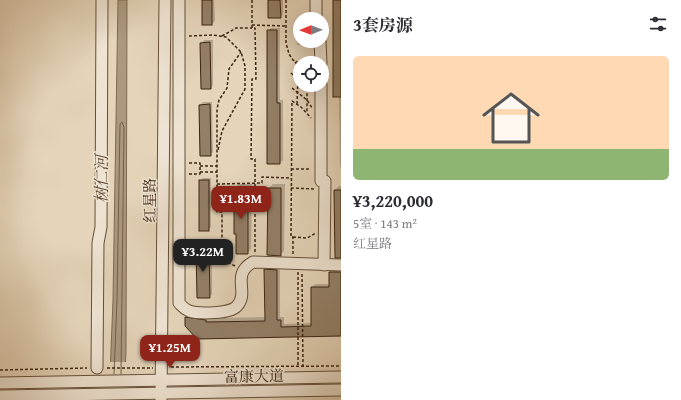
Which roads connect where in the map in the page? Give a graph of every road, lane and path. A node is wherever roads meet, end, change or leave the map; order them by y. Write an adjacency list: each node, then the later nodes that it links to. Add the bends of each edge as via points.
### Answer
1 (102, 0): 45 (street, via 101,227 98,243)
2 (165, 0): 49 (street, 红星路)
3 (179, 0): 11 (street)
4 (252, 0): 8 (path)
5 (286, 0): 9 (path)
6 (316, 0): 7 (street)
7 (316, 12)
8 (252, 25): 9 (path); 10 (path, via 252,28)
9 (286, 26): 14 (path, via 287,48)
10 (255, 28): 12 (path, via 236,28); 34 (path, via 256,79 252,79 251,159 255,159)
11 (179, 36): 12 (path); 44 (street, via 179,303 183,308 194,312 225,312 235,309 241,299 241,274)
12 (222, 36): 13 (path)
13 (241, 52): 24 (path, via 245,89 222,131); 24 (path, via 228,69 227,88 219,100)
14 (293, 60)
15 (296, 92): 20 (path)
16 (297, 92): 19 (path)
17 (307, 92): 19 (path)
18 (321, 92): 23 (street)
19 (307, 100): 21 (path); 22 (path)
20 (297, 104): 22 (path); 28 (path, via 292,101)
21 (314, 111)
22 (307, 113): 23 (path, via 311,118 315,115)
23 (321, 128): 29 (street)
24 (217, 154): 27 (path)
25 (189, 163): 26 (path, via 200,163)
26 (200, 166): 27 (path); 30 (path)
27 (217, 166): 31 (path)
28 (291, 169): 29 (path); 33 (path)
29 (321, 169): 37 (street)
30 (200, 172): 31 (path); 32 (path)
31 (217, 172): 35 (path)
32 (189, 174)
33 (291, 178): 34 (path, via 262,177 262,183); 36 (path)
34 (255, 183): 35 (path); 40 (path)
35 (217, 184): 44 (path, via 217,212 222,212 222,254 227,262 234,266)
36 (291, 188): 37 (path); 39 (path)
37 (324, 189): 38 (street)
38 (324, 229): 39 (path, via 307,238); 42 (street)
39 (293, 237): 41 (path)
40 (256, 262): 41 (street); 44 (street)
41 (298, 264): 42 (street); 48 (path); 48 (path)
42 (324, 265): 43 (street)
43 (341, 265)
44 (245, 267)
45 (97, 368)
46 (341, 377): 48 (street, 富康大道)
47 (284, 378): 48 (street, 富康大道); 49 (street, 富康大道); 53 (street)
48 (301, 378)
49 (162, 380): 50 (street, 富康大道); 55 (street, 红星路)
50 (0, 383)
51 (341, 390): 53 (street, 富康大道)
52 (62, 394): 54 (street, 富康大道); 55 (street, 富康大道); 56 (street)
53 (284, 395): 55 (street, 富康大道)
54 (0, 396)
55 (161, 396)
56 (41, 400)

